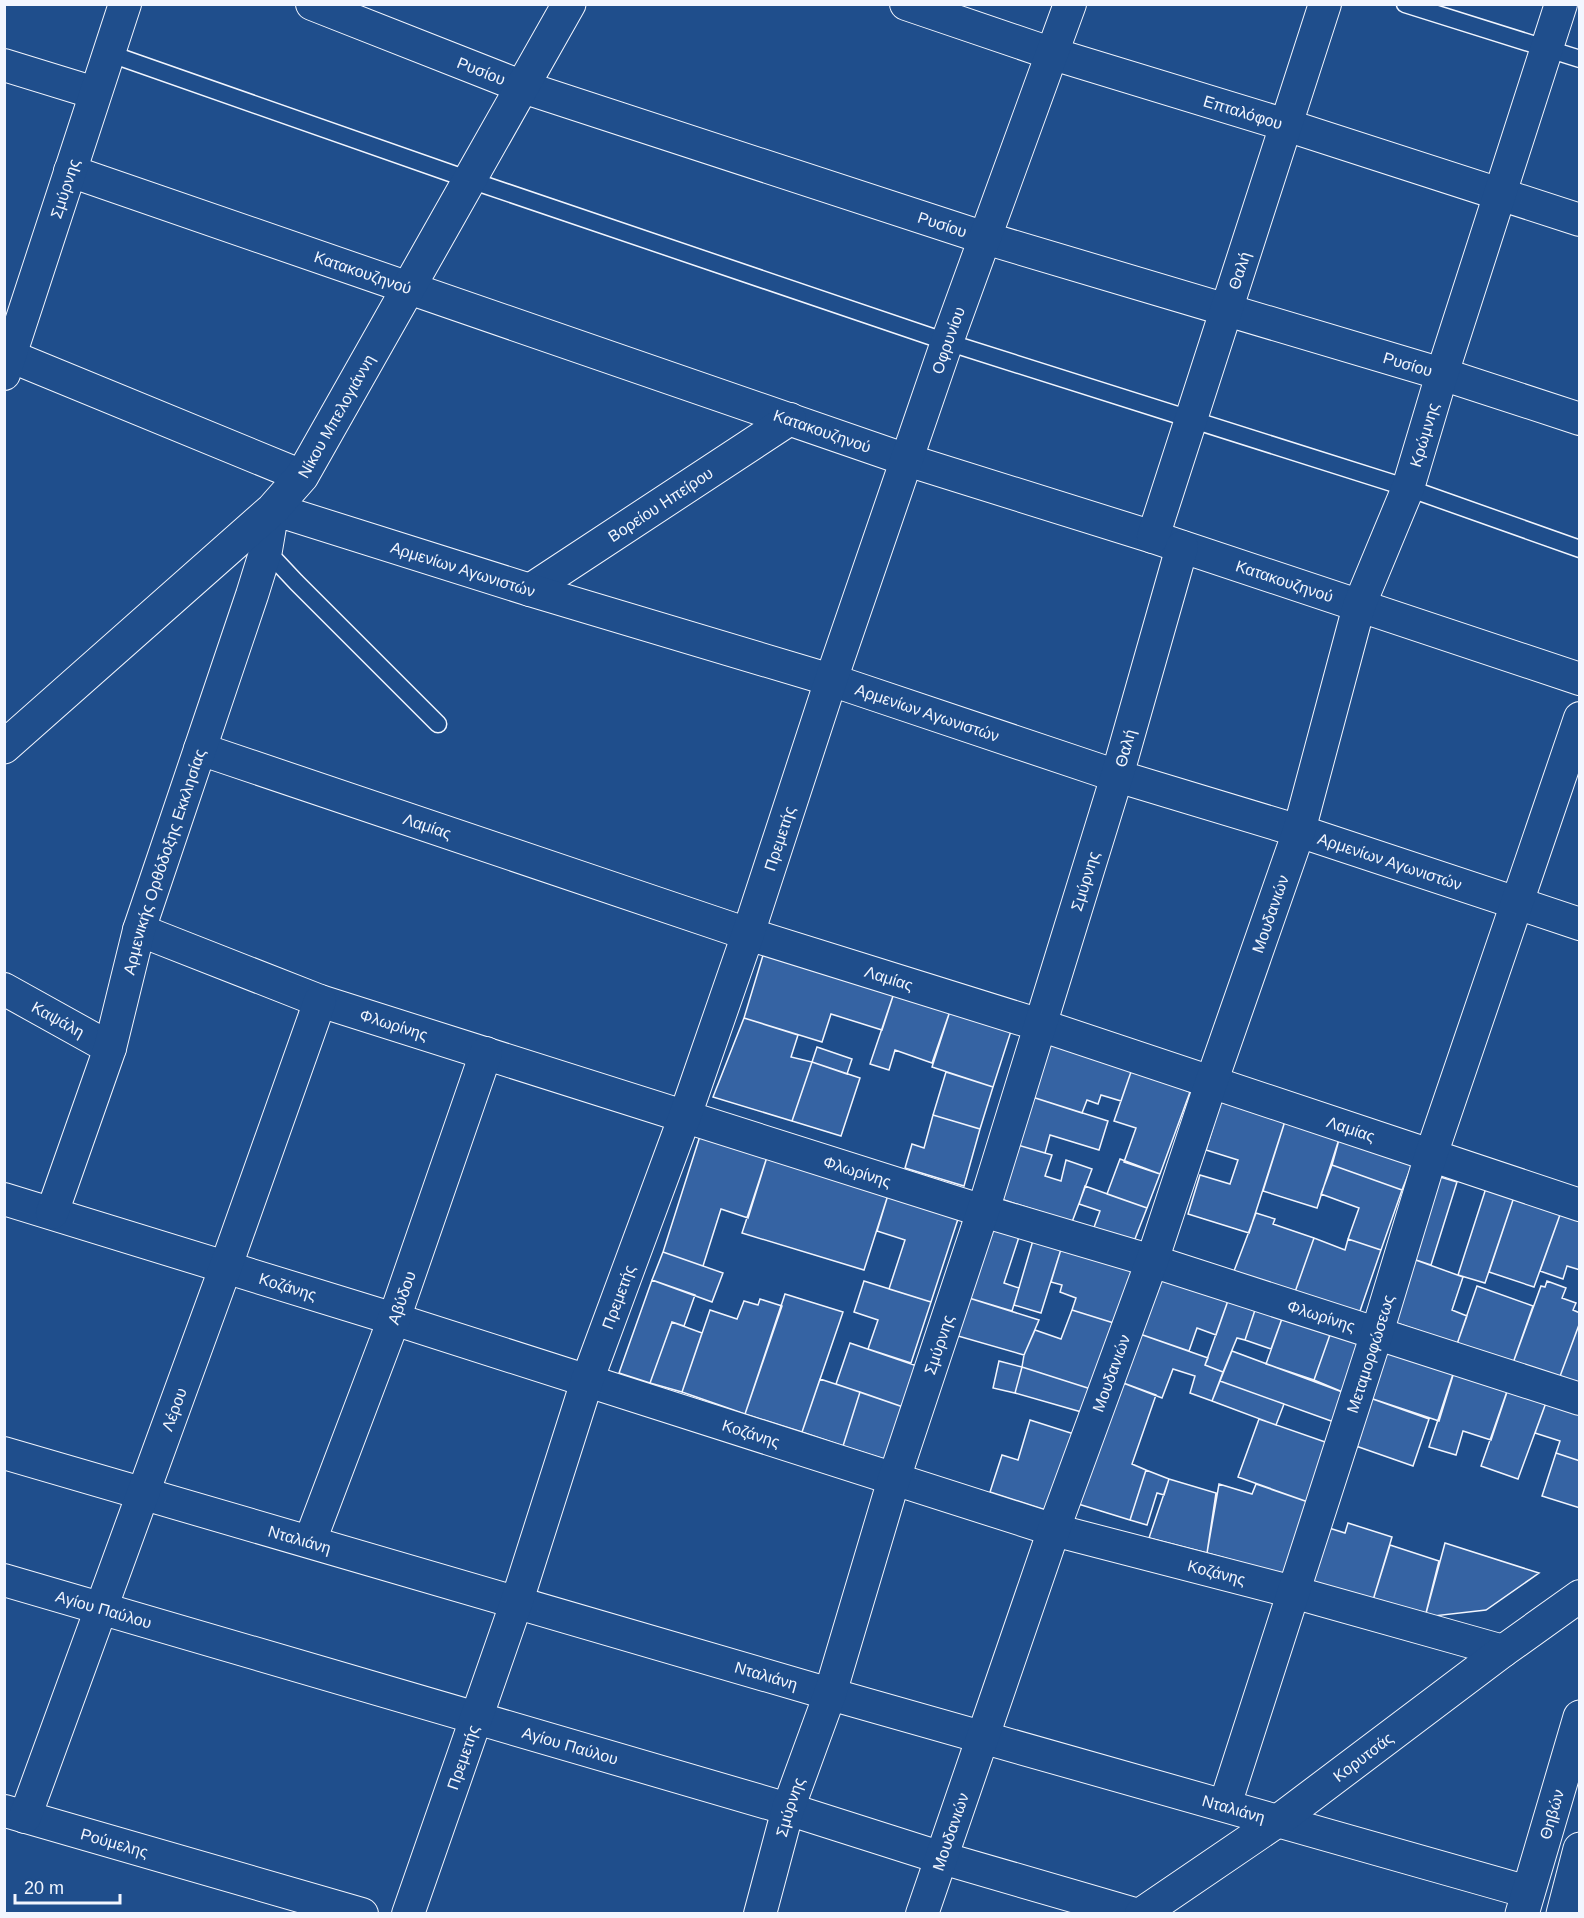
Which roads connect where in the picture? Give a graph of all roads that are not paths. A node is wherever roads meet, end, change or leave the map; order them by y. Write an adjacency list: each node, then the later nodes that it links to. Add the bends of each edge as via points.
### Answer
1 (125, 4): 10 (street, Σμύρνης)
2 (312, 4): 14 (street, Ρυσίου)
3 (569, 4): 14 (main road, Νίκου Μπελογιάννη)
4 (906, 4): 11 (street, Επταλόφου)
5 (1070, 4): 11 (street, Οφρυνίου)
6 (1325, 4): 16 (street, Θαλή)
7 (1405, 4): 9 (lane)
8 (1561, 4): 9 (street, Κρώμνης)
9 (1547, 50): 12 (lane); 19 (street, Κρώμνης)
10 (108, 53): 15 (street, Σμύρνης); 18 (lane)
11 (1050, 53): 16 (street, Επταλόφου); 21 (street, Οφρυνίου)
12 (1580, 59)
13 (4, 65): 15 (street)
14 (523, 87): 18 (main road, Νίκου Μπελογιάννη); 21 (street, Ρυσίου)
15 (95, 93): 17 (street, Σμύρνης)
16 (1286, 125): 19 (street, Επταλόφου); 24 (street, Θαλή)
17 (70, 171): 22 (street, Κατακουζηνού); 23 (street, Σμύρνης)
18 (470, 180): 22 (main road, Νίκου Μπελογιάννη); 25 (lane)
19 (1501, 195): 20 (street, Επταλόφου); 27 (street, Κρώμνης)
20 (1580, 220)
21 (986, 238): 24 (street, Ρυσίου); 25 (street, Οφρυνίου)
22 (408, 289): 29 (street, Κατακουζηνού); 32 (main road, Νίκου Μπελογιάννη)
23 (15, 302): 26 (street, Σμύρνης)
24 (1228, 310): 27 (street, Ρυσίου); 28 (street, Θαλή)
25 (947, 342): 28 (lane); 31 (street, Οφρυνίου)
26 (7, 365): 32 (street)
27 (1442, 374): 30 (street, Ρυσίου); 33 (street, Κρώμνης)
28 (1190, 418): 33 (lane); 35 (street, Θαλή)
29 (790, 419): 31 (street, Κατακουζηνού); 38 (street, Βορείου Ηπείρου)
30 (1580, 419)
31 (907, 460): 35 (street, Κατακουζηνού); 41 (street, Οφρυνίου)
32 (302, 476): 34 (main road, Νίκου Μπελογιάννη)
33 (1408, 488): 36 (lane); 39 (street, Κρώμνης)
34 (273, 509): 37 (street, Αρμενικής Ορθόδοξης Εκκλησίας); 38 (street, Αρμενίων Αγωνιστών); 44 (main road, Νίκου Μπελογιάννη)
35 (1168, 542): 39 (street, Κατακουζηνού); 46 (street, Θαλή)
36 (1580, 549)
37 (266, 550): 43 (lane); 45 (street, Αρμενικής Ορθόδοξης Εκκλησίας)
38 (530, 590): 41 (street, Αρμενίων Αγωνιστών)
39 (1359, 606): 40 (street, Κατακουζηνού); 47 (street, Κρώμνης)
40 (1580, 679)
41 (831, 680): 46 (street, Αρμενίων Αγωνιστών); 51 (street, Πρεμετής)
42 (1580, 718): 48 (street, Μεταμορφώσεως)
43 (438, 724)
44 (4, 747)
45 (200, 749): 50 (street, Αρμενικής Ορθόδοξης Εκκλησίας); 51 (street, Λαμίας)
46 (1117, 776): 47 (street, Αρμενίων Αγωνιστών); 54 (street, Σμύρνης)
47 (1299, 831): 48 (street, Αρμενίων Αγωνιστών); 57 (street, Μουδανιών)
48 (1516, 902): 49 (street, Αρμενίων Αγωνιστών); 59 (street, Μεταμορφώσεως)
49 (1580, 924)
50 (139, 930): 53 (street, Φλωρίνης); 55 (street, Αρμενικής Ορθόδοξης Εκκλησίας)
51 (748, 934): 54 (street, Λαμίας); 58 (street, Πρεμετής)
52 (4, 989): 55 (street, Καψάλη)
53 (320, 1001): 56 (street, Φλωρίνης); 65 (street, Λέρου)
54 (1040, 1025): 57 (street, Λαμίας); 62 (street, Σμύρνης)
55 (110, 1048): 63 (street, Αρμενικής Ορθόδοξης Εκκλησίας)
56 (486, 1053): 58 (street, Φλωρίνης); 66 (street, Αβύδου)
57 (1211, 1083): 59 (street, Λαμίας); 64 (street, Μουδανιών)
58 (685, 1116): 62 (street, Φλωρίνης); 68 (street, Πρεμετής)
59 (1431, 1155): 61 (street, Λαμίας); 67 (street, Μεταμορφώσεως)
60 (4, 1199): 63 (street, Κοζάνης)
61 (1580, 1205)
62 (983, 1211): 64 (street, Φλωρίνης); 71 (street, Σμύρνης)
63 (52, 1213): 65 (street, Κοζάνης)
64 (1152, 1261): 67 (street, Φλωρίνης); 73 (street, Μουδανιών)
65 (226, 1266): 66 (street, Κοζάνης); 72 (street, Λέρου)
66 (393, 1319): 68 (street, Κοζάνης); 74 (street, Αβύδου)
67 (1377, 1333): 69 (street, Φλωρίνης); 76 (street, Μεταμορφώσεως)
68 (587, 1381): 71 (street, Κοζάνης); 78 (street, Πρεμετής)
69 (1580, 1399)
70 (4, 1453): 72 (street, Νταλιάνη)
71 (894, 1479): 73 (street, Κοζάνης); 81 (street, Σμύρνης)
72 (142, 1492): 74 (street, Νταλιάνη); 79 (street, Λέρου)
73 (1054, 1530): 76 (street, Κοζάνης); 84 (street, Μουδανιών)
74 (310, 1541): 78 (street, Νταλιάνη)
75 (4, 1581): 79 (street, Αγίου Παύλου)
76 (1293, 1592): 80 (street, Κοζάνης); 85 (street, Μεταμορφώσεως)
77 (1580, 1596): 80 (street, Κορυτσάς)
78 (517, 1601): 81 (street, Νταλιάνη); 83 (street, Πρεμετής)
79 (100, 1608): 83 (street, Αγίου Παύλου); 87 (street, Λέρου)
80 (1503, 1651): 88 (street, Κορυτσάς)
81 (830, 1694): 84 (street, Νταλιάνη); 86 (street, Σμύρνης)
82 (1580, 1717): 91 (main road, Θηβών)
83 (476, 1718): 86 (street, Αγίου Παύλου); 93 (street, Πρεμετής)
84 (984, 1736): 85 (street, Νταλιάνη); 90 (street, Μουδανιών)
85 (1225, 1805): 88 (street, Νταλιάνη)
86 (788, 1809): 90 (street, Αγίου Παύλου); 94 (street, Σμύρνης)
87 (15, 1814): 92 (street, Ρούμελης)
88 (1279, 1820): 91 (street, Νταλιάνη); 97 (street, Κορυτσάς)
89 (1580, 1849): 98 (main road)
90 (942, 1858): 95 (street, Μουδανιών); 96 (street, Αγίου Παύλου)
91 (1525, 1903)
92 (362, 1914)
93 (408, 1914)
94 (760, 1914)
95 (922, 1914)
96 (1135, 1914)
97 (1141, 1914)
98 (1563, 1914)

